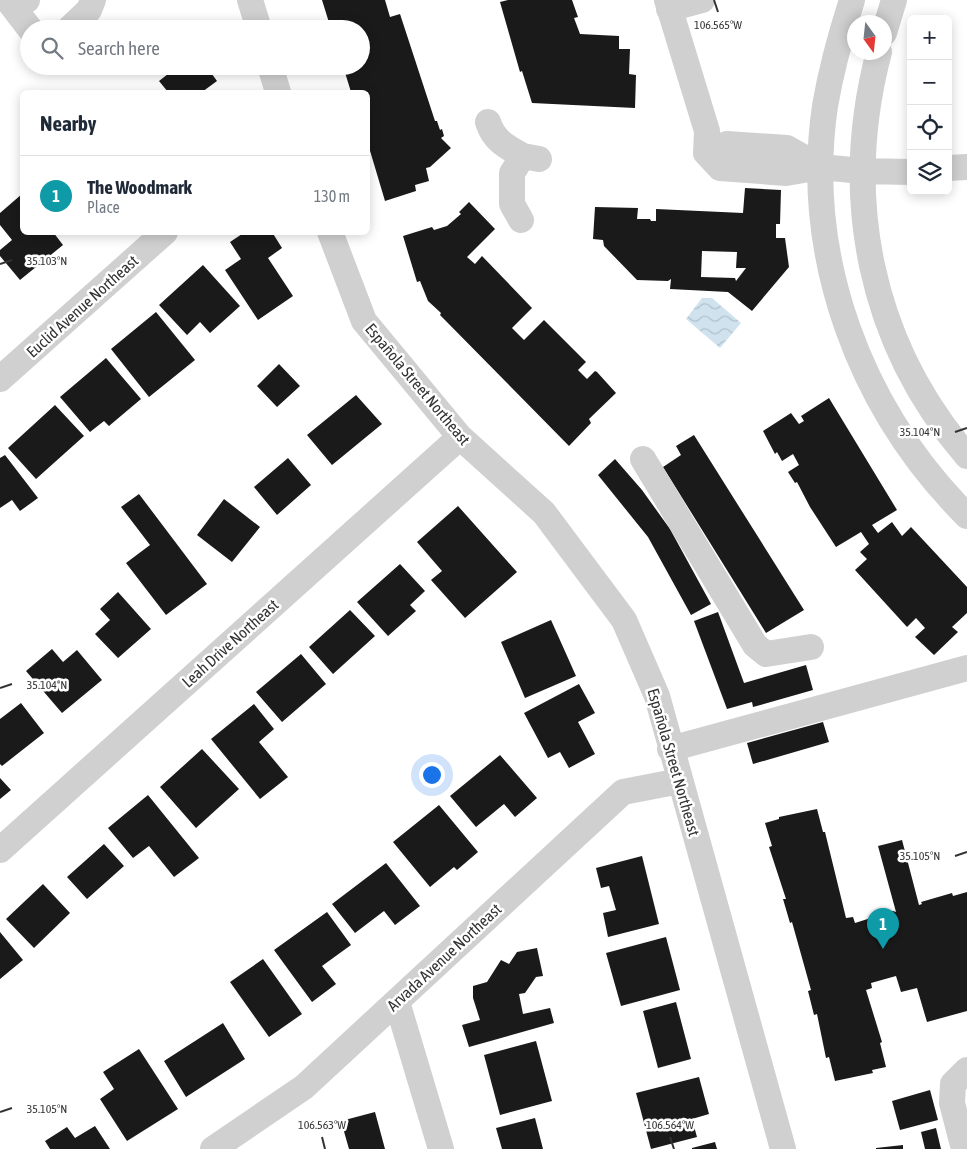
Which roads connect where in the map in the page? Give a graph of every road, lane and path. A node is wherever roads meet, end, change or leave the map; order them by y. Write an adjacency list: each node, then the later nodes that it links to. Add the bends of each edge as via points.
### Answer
1 (27, 0): 9 (street, via 10,3)
2 (93, 0): 10 (street, via 89,10)
3 (250, 0): 11 (street)
4 (702, 0): 7 (street)
5 (852, 0): 16 (street, via 826,106)
6 (894, 0): 8 (street)
7 (668, 4): 16 (street, via 707,131 706,153 720,168 786,173)
8 (890, 15)
9 (23, 20)
10 (78, 20)
11 (256, 20)
12 (877, 60): 19 (street, via 866,112)
13 (273, 75): 14 (street)
14 (277, 90)
15 (488, 122): 21 (street, via 491,132 501,144 531,158 512,173 512,204)
16 (821, 167): 19 (street); 28 (street, via 823,220 829,258 853,347 883,409 902,438 927,472)
17 (967, 167): 18 (street)
18 (952, 168)
19 (862, 171): 20 (street); 26 (street, via 868,250 891,332 919,389)
20 (907, 172)
21 (520, 220)
22 (162, 235): 24 (street, Euclid Avenue Northeast)
23 (331, 235): 25 (street, Española Street Northeast, via 364,321)
24 (0, 379)
25 (460, 437): 31 (street, Española Street Northeast, via 544,513 624,620 657,696); 33 (street, Leah Drive Northeast)
26 (967, 456)
27 (643, 459): 29 (street, via 755,645 766,654)
28 (967, 516)
29 (811, 647)
30 (967, 668): 31 (street)
31 (670, 749): 32 (street, Española Street Northeast)
32 (680, 781): 34 (street, Arvada Avenue Northeast, via 623,792); 38 (street, Española Street Northeast)
33 (0, 850)
34 (396, 1002): 36 (street, Arvada Avenue Northeast, via 304,1087); 37 (street)
35 (967, 1070): 39 (street, via 953,1084 952,1103)
36 (213, 1149)
37 (441, 1149)
38 (783, 1149)
39 (964, 1149)

